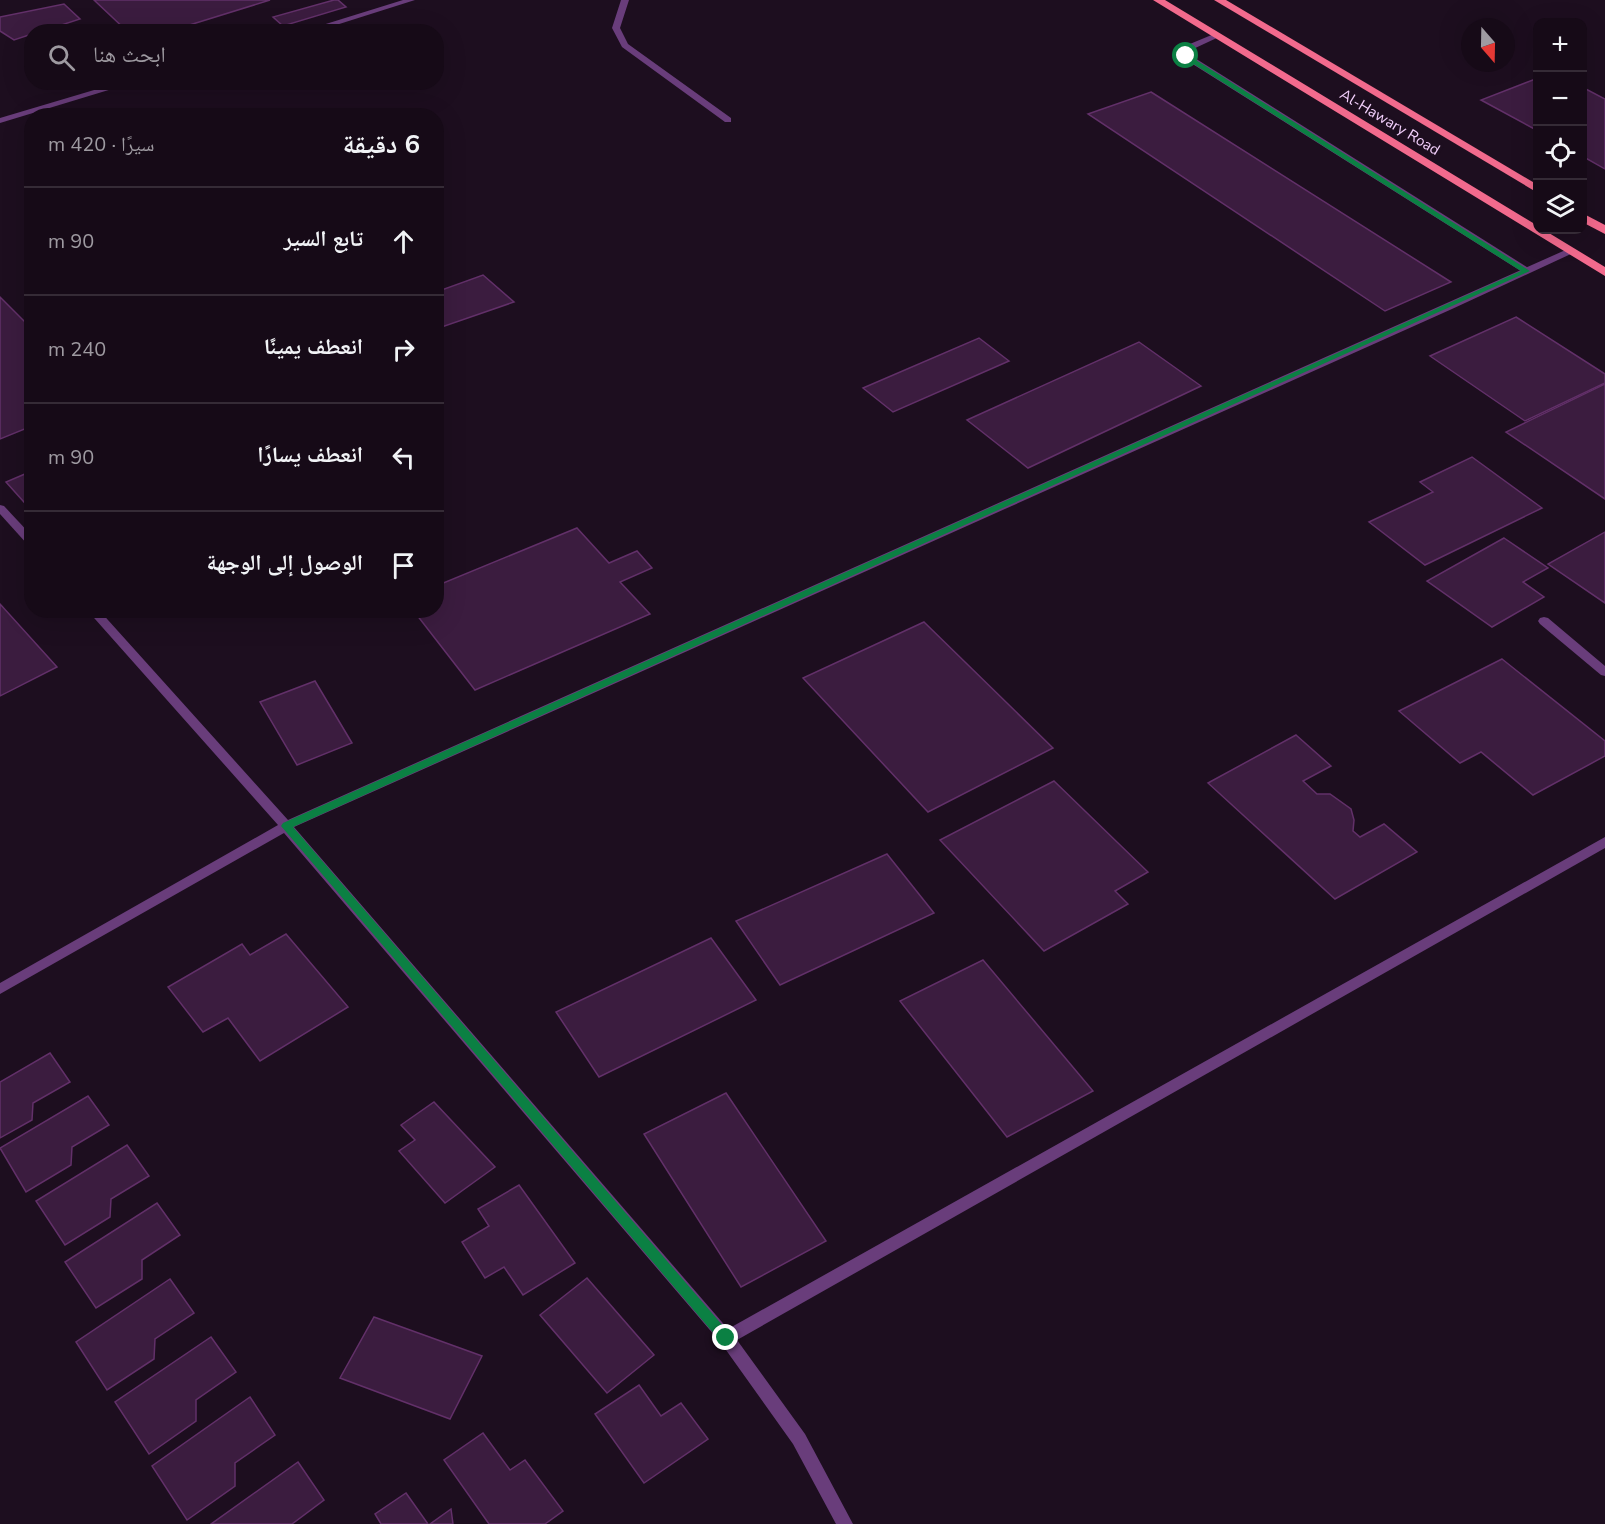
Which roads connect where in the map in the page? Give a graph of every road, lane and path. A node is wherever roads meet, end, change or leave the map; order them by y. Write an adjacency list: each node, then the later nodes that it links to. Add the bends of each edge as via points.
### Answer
1 (411, 0): 5 (street)
2 (625, 0): 10 (street, via 616,28 625,45)
3 (1158, 0): 6 (highway, Al-Hawary Road)
4 (1219, 0): 12 (highway, Al-Hawary Road)
5 (331, 24)
6 (1218, 36): 15 (highway, Al-Hawary Road); 16 (street, via 1188,48 1186,56)
7 (104, 90): 8 (street)
8 (44, 108)
9 (24, 114): 11 (street)
10 (728, 120)
11 (0, 121)
12 (1533, 187)
13 (1587, 220): 14 (highway)
14 (1605, 231)
15 (1570, 251): 16 (street); 17 (highway, Al-Hawary Road)
16 (1527, 271): 23 (street)
17 (1605, 272)
18 (0, 508): 19 (street)
19 (24, 534)
20 (99, 618): 23 (street)
21 (1544, 621): 22 (street)
22 (1605, 672)
23 (286, 826): 25 (street); 26 (street)
24 (1605, 842): 26 (street)
25 (0, 988)
26 (726, 1338): 27 (street, via 799,1439)
27 (845, 1524)

